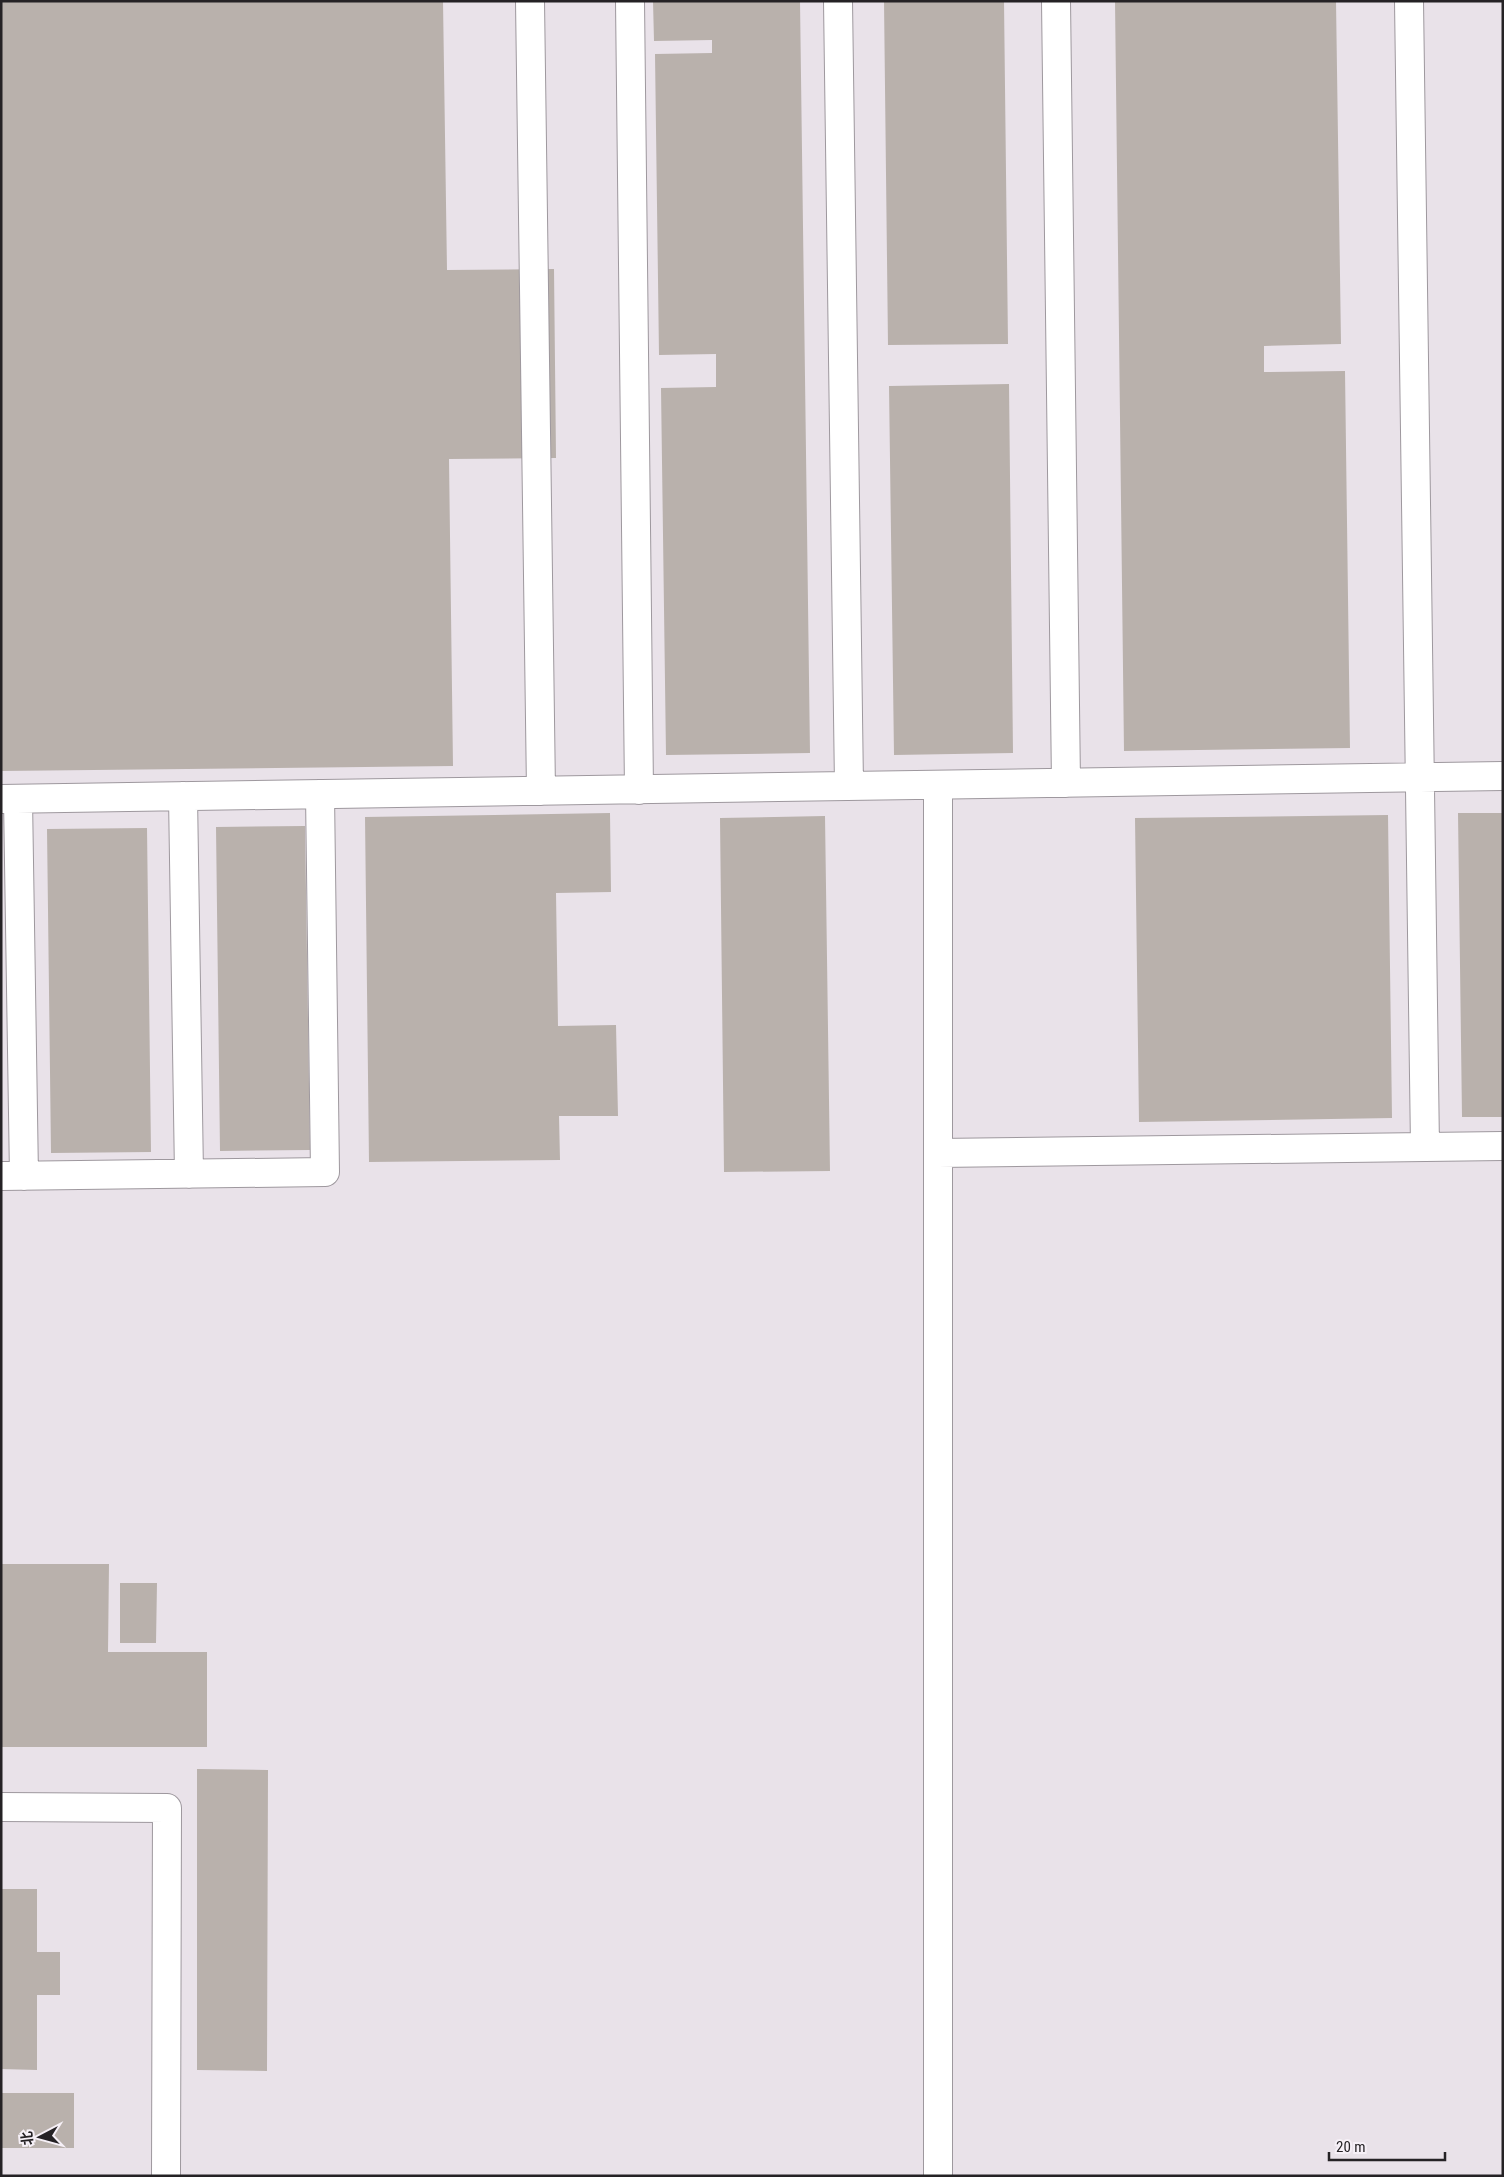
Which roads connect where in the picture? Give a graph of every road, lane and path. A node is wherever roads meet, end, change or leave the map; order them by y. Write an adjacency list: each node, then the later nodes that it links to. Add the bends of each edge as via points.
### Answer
1 (530, 1): 12 (street)
2 (630, 1): 11 (street)
3 (838, 1): 10 (street)
4 (1056, 1): 8 (street)
5 (1409, 1): 7 (street)
6 (1503, 776): 7 (street)
7 (1420, 777): 8 (street); 17 (street)
8 (1066, 783): 9 (street)
9 (938, 785): 10 (street); 18 (street)
10 (848, 786): 11 (street)
11 (639, 790): 12 (street)
12 (541, 791): 13 (street)
13 (320, 794): 14 (street); 19 (street, via 325,1172)
14 (183, 796): 15 (street); 19 (street)
15 (10, 799): 20 (street)
16 (1503, 1146): 17 (street)
17 (1425, 1147): 18 (street)
18 (938, 1164): 23 (street)
19 (189, 1174): 20 (street)
20 (13, 1176)
21 (1, 1807): 22 (street, via 167,1808)
22 (166, 2176)
23 (938, 2176)

